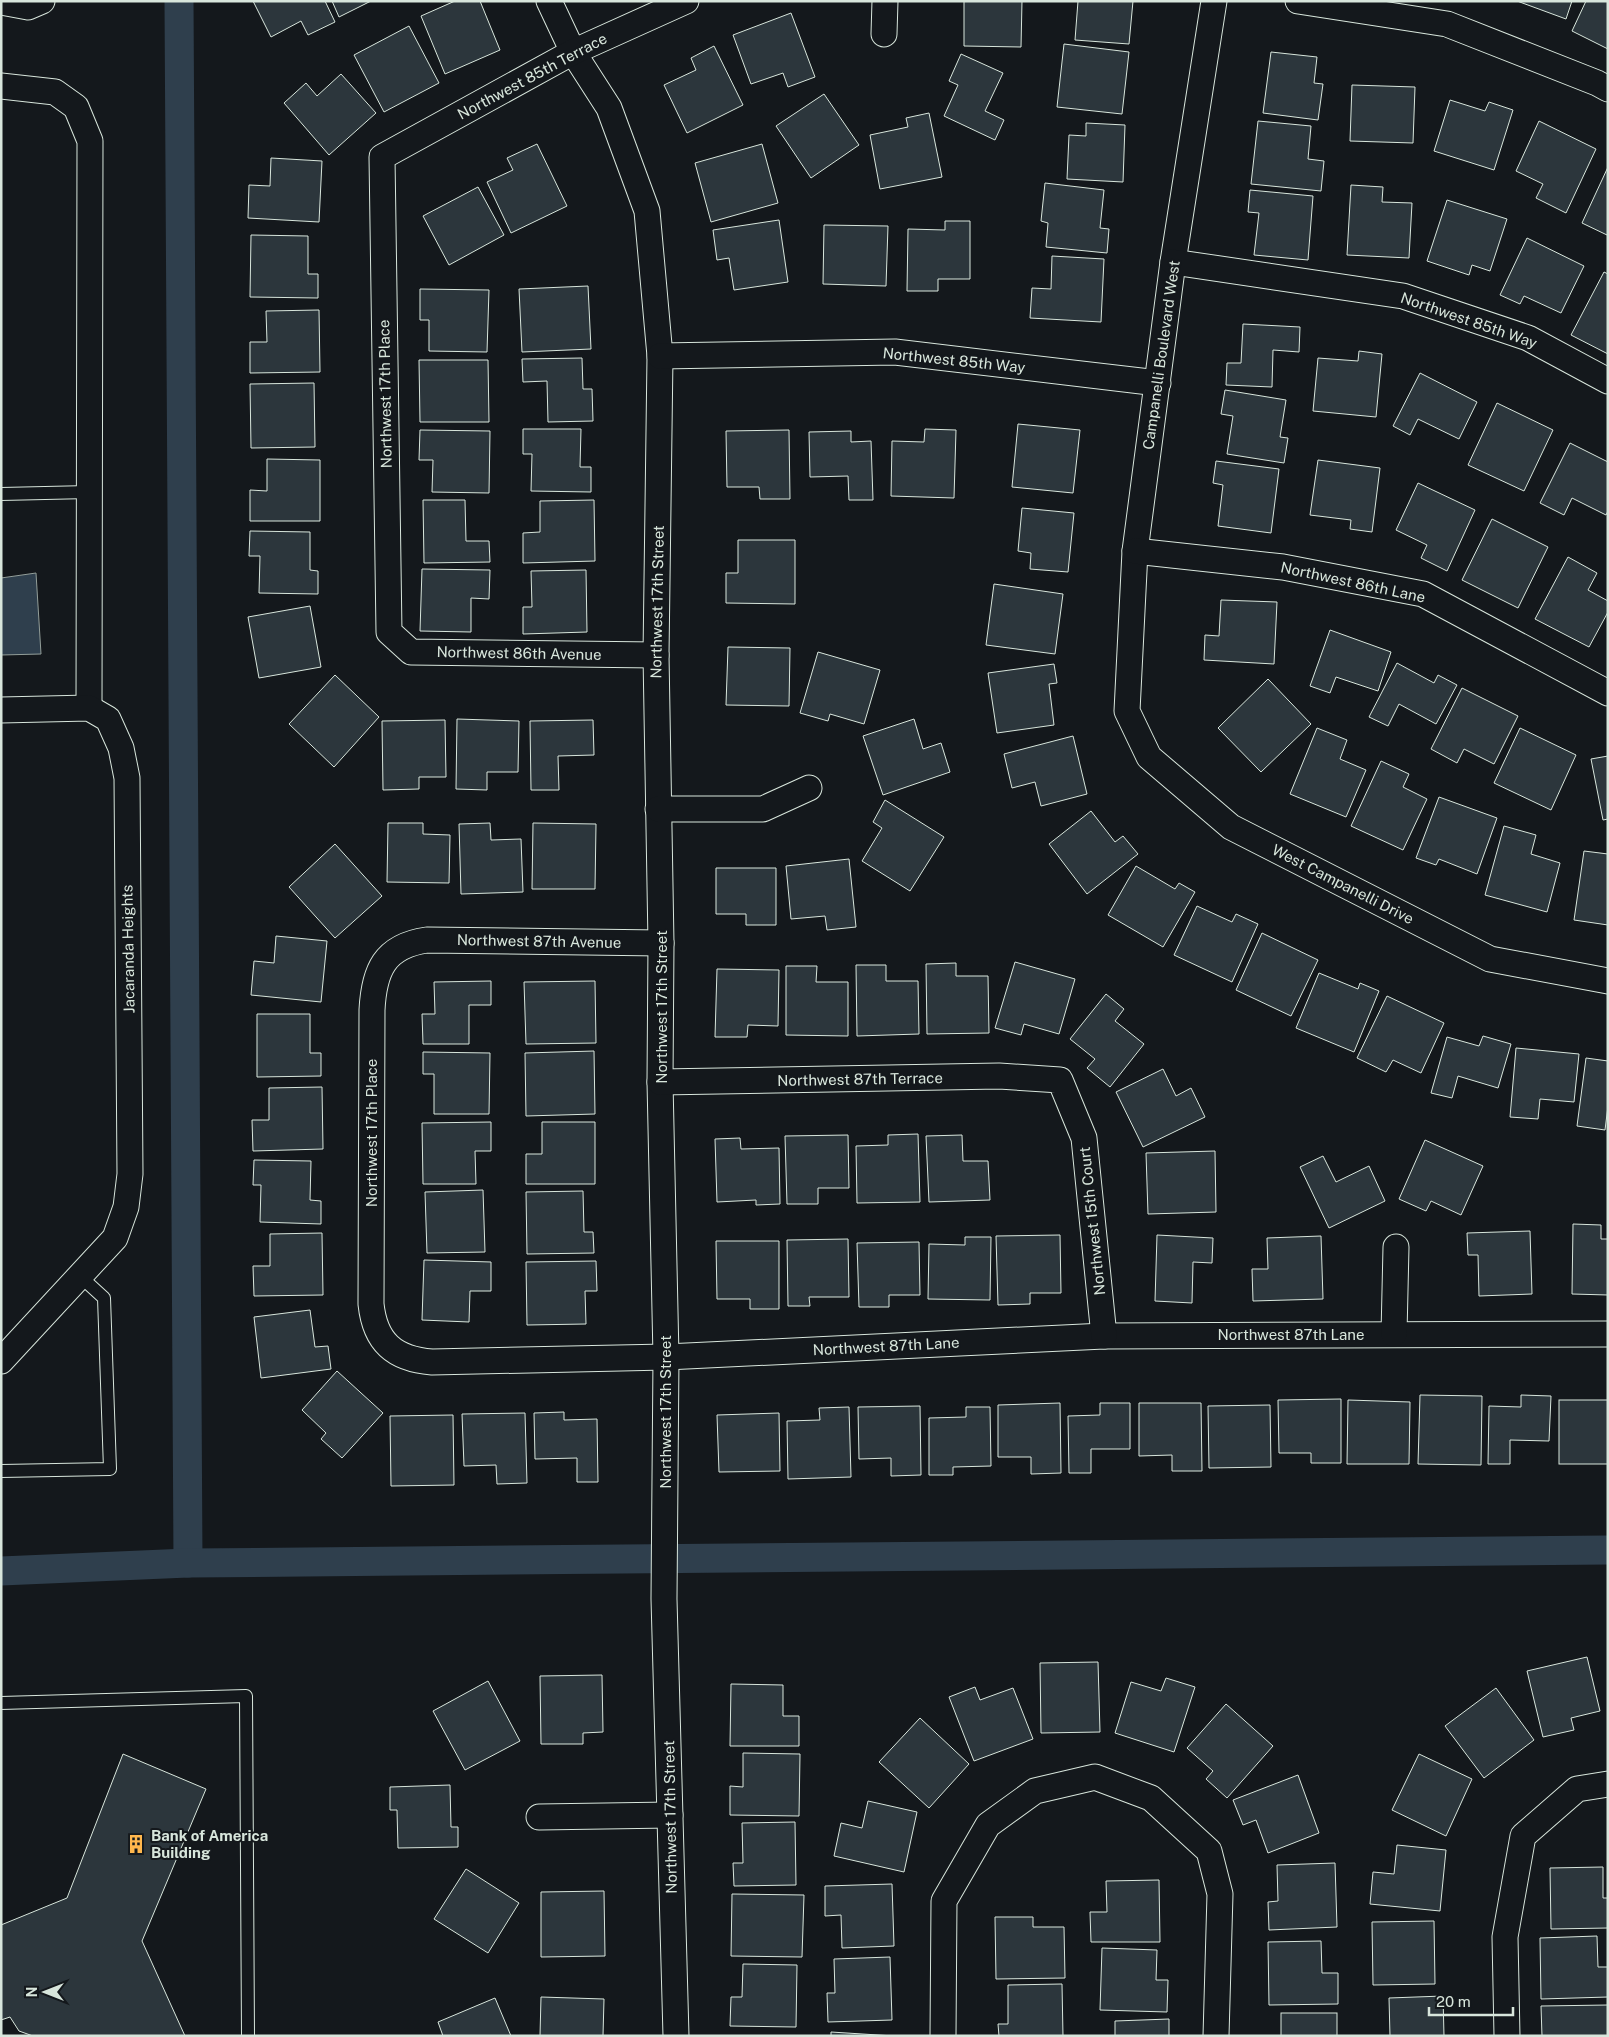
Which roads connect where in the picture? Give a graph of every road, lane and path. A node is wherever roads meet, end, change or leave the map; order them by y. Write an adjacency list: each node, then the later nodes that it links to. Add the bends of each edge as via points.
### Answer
1 (42, 1): 7 (street, via 28,6)
2 (549, 1): 9 (street, Northwest 17th Street)
3 (686, 1): 9 (street, Northwest 85th Terrace)
4 (886, 1): 8 (street)
5 (1214, 1): 13 (street, Campanelli Boulevard West)
6 (1298, 1): 11 (street, via 1448,24)
7 (1, 2)
8 (884, 34)
9 (573, 52): 12 (street, Northwest 85th Terrace); 14 (street, Northwest 17th Street, via 609,108 647,211)
10 (1, 86): 17 (street, via 55,92 76,107 90,141)
11 (1608, 90)
12 (382, 157): 20 (street, Northwest 17th Place)
13 (1173, 262): 15 (street, Northwest 85th Way, via 1403,296 1528,338); 16 (street, Campanelli Boulevard West)
14 (660, 356): 16 (street, Northwest 85th Way, via 895,352); 21 (street, Northwest 17th Street)
15 (1608, 381)
16 (1158, 383): 19 (street, Campanelli Boulevard West)
17 (89, 492): 18 (lane); 23 (street)
18 (1, 494)
19 (1136, 551): 22 (street, Northwest 86th Lane, via 1283,567 1423,594); 25 (street, Campanelli Boulevard West)
20 (389, 632): 21 (street, Northwest 86th Avenue, via 411,652)
21 (656, 655): 27 (street, Northwest 17th Street)
22 (1608, 693)
23 (89, 708): 24 (street); 34 (street, Jacaranda Heights, via 108,718 121,748 127,778 130,1174 126,1207 115,1238)
24 (1, 710)
25 (1127, 711): 30 (street, West Campanelli Drive, via 1149,757 1231,827 1490,959)
26 (809, 788): 27 (street, via 763,809)
27 (658, 809): 29 (street, Northwest 17th Street)
28 (417, 942): 29 (street, Northwest 87th Avenue); 38 (street, Northwest 17th Place, via 398,948 383,963 373,994 371,1304 372,1320)
29 (661, 942): 32 (street, Northwest 17th Street)
30 (1608, 980)
31 (1060, 1080): 32 (street, Northwest 87th Terrace, via 999,1076); 37 (street, Northwest 15th Court, via 1084,1138)
32 (660, 1082): 39 (street, Northwest 17th Street)
33 (1396, 1247): 35 (street)
34 (80, 1276): 40 (street, Jacaranda Heights); 41 (lane, via 104,1298 110,1469)
35 (1394, 1334): 36 (street, Northwest 87th Lane); 37 (street, Northwest 87th Lane)
36 (1608, 1334)
37 (1104, 1336): 39 (street, Northwest 87th Lane)
38 (384, 1342): 39 (street, Northwest 87th Lane, via 405,1358 432,1362)
39 (666, 1357): 44 (street, Northwest 17th Street, via 664,1599)
40 (1, 1361)
41 (1, 1472)
42 (1, 1704): 46 (lane, via 246,1696)
43 (1608, 1784): 50 (street, via 1577,1789 1523,1836 1505,1937)
44 (670, 1815): 45 (street); 47 (street, Northwest 17th Street)
45 (539, 1817)
46 (248, 2036)
47 (676, 2036)
48 (943, 2036): 49 (street, via 944,1901 988,1825 1035,1791 1095,1777 1151,1798 1209,1851 1220,1894)
49 (1216, 2036)
50 (1507, 2036)

